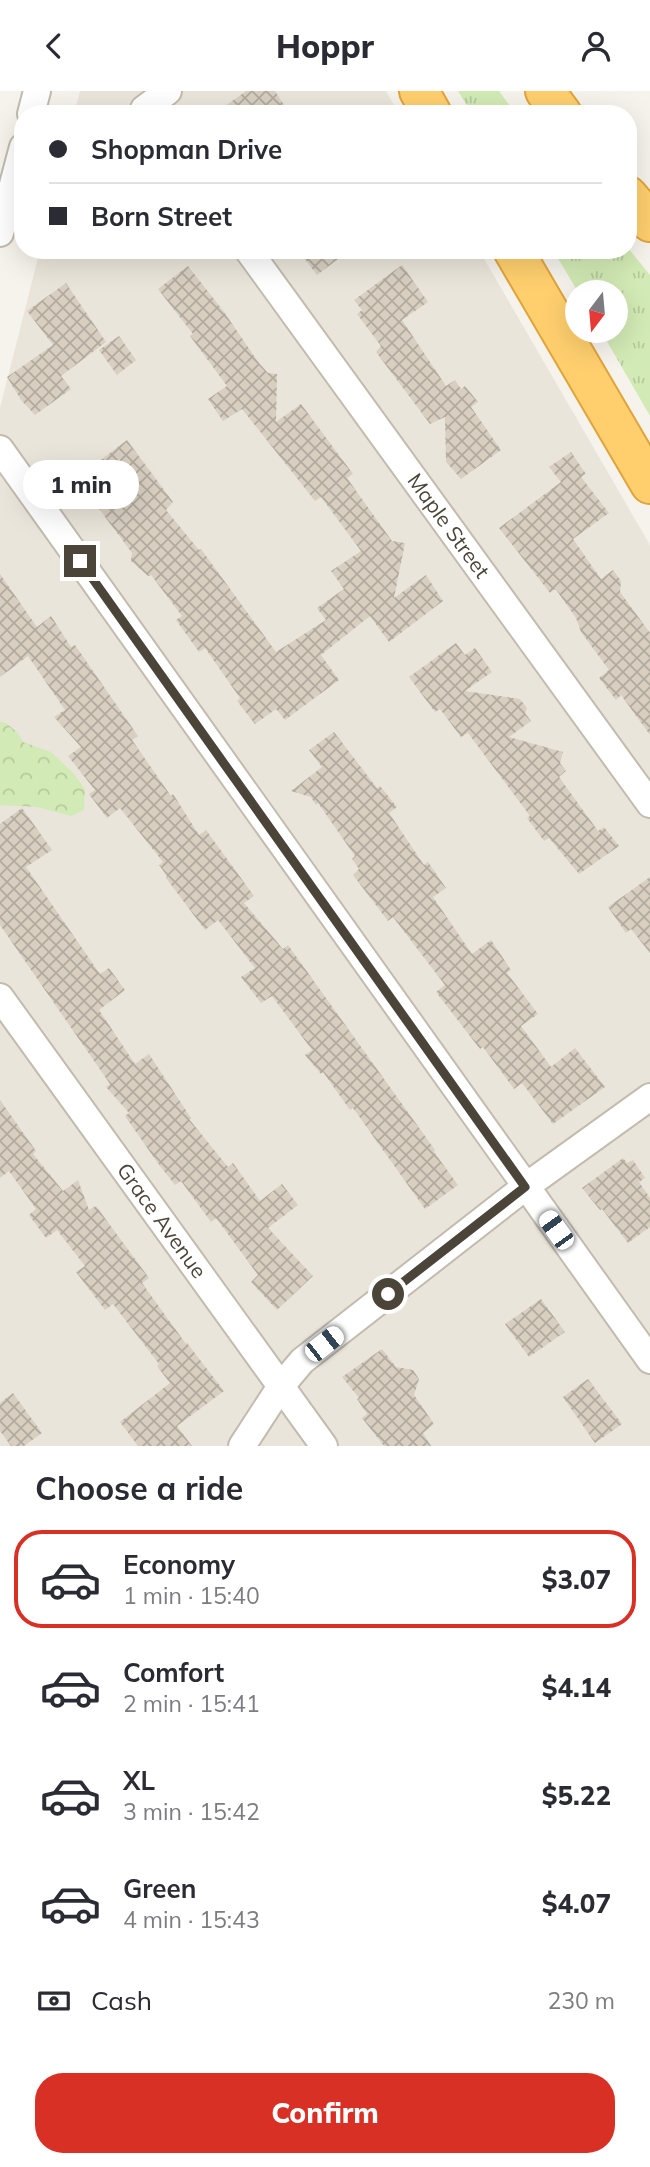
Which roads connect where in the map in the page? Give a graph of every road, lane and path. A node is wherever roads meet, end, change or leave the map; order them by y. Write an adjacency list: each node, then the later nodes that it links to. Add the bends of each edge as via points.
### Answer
1 (168, 91): 2 (street)
2 (141, 104)
3 (14, 181): 6 (street)
4 (637, 207): 5 (highway)
5 (650, 222)
6 (0, 233)
7 (254, 259): 11 (street, Maple Street)
8 (518, 259): 10 (highway)
9 (0, 450): 14 (street)
10 (650, 484)
11 (650, 804)
12 (0, 997): 16 (street, Grace Avenue)
13 (650, 1097): 14 (street)
14 (525, 1187): 15 (street); 16 (street, via 302,1361)
15 (650, 1360)
16 (281, 1386): 17 (street); 18 (street, Grace Avenue)
17 (242, 1446)
18 (324, 1446)

